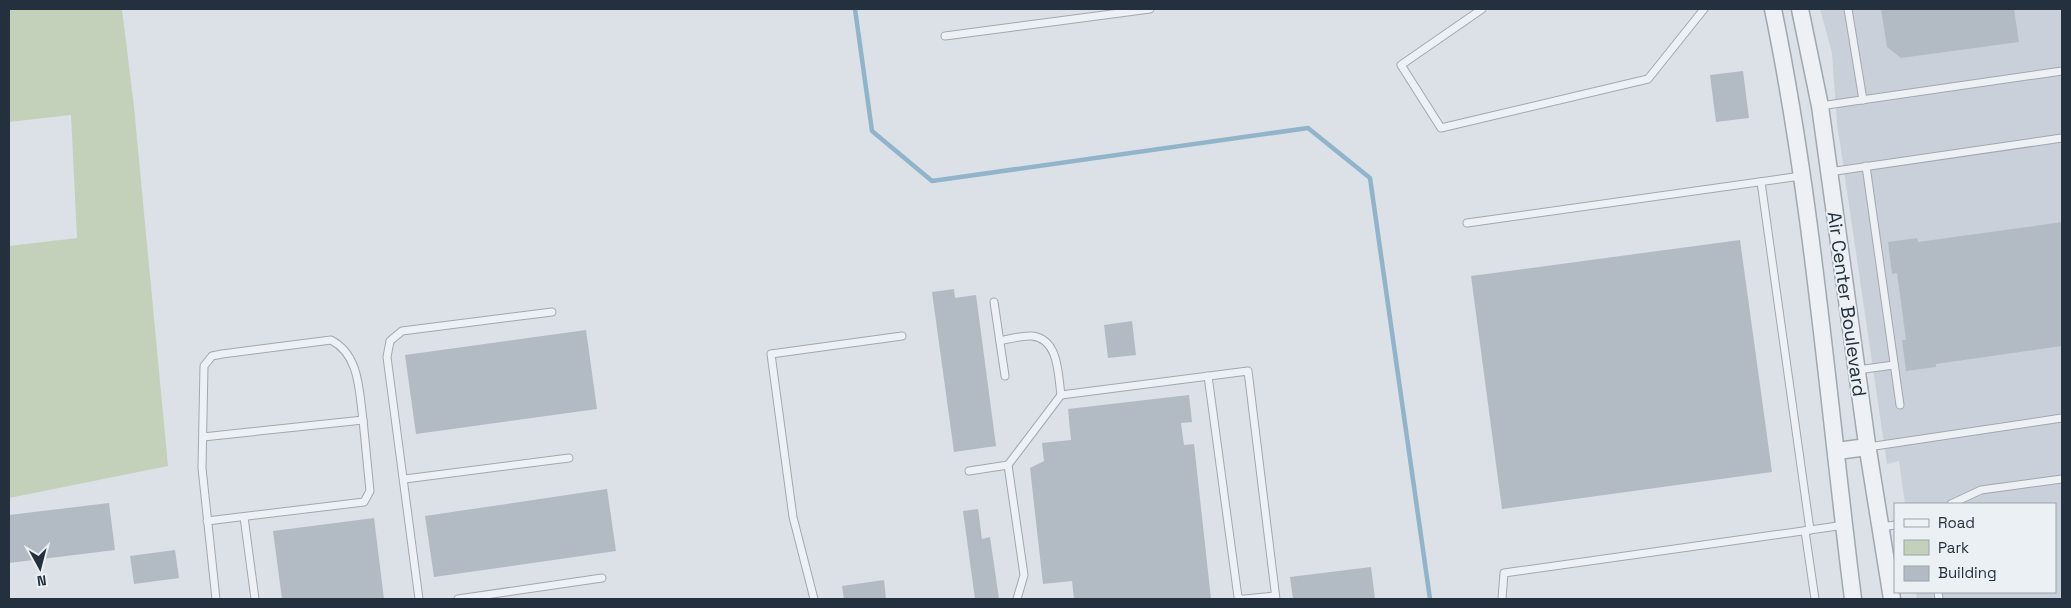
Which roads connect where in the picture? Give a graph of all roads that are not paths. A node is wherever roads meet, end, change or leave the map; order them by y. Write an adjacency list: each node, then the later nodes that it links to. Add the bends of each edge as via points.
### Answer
1 (1150, 9): 7 (lane)
2 (1482, 9): 3 (lane, via 1401,65 1441,128 1648,79)
3 (1704, 9)
4 (1774, 9): 14 (street, Air Center Boulevard)
5 (1800, 9): 10 (street, Air Center Boulevard)
6 (1848, 9): 9 (lane)
7 (945, 36)
8 (2062, 71): 9 (lane)
9 (1863, 100): 10 (lane)
10 (1820, 106): 13 (street, Air Center Boulevard)
11 (2062, 138): 12 (lane)
12 (1866, 166): 13 (lane); 21 (lane)
13 (1828, 172): 14 (street); 22 (street, Air Center Boulevard)
14 (1801, 176): 15 (lane); 31 (street, Air Center Boulevard)
15 (1761, 182): 16 (lane); 42 (lane)
16 (1468, 223)
17 (994, 302): 20 (lane)
18 (552, 312): 35 (lane, via 402,331 390,341 388,357)
19 (902, 336): 49 (lane, via 771,354 793,517)
20 (1000, 341): 23 (lane); 25 (lane, via 1030,336 1042,338 1050,346 1055,359)
21 (1894, 364): 22 (lane); 26 (lane)
22 (1856, 370): 30 (street, Air Center Boulevard)
23 (1005, 376)
24 (1208, 376): 25 (lane); 44 (lane, via 1248,371); 51 (lane, via 1238,597)
25 (1061, 395): 33 (lane)
26 (1900, 405)
27 (2062, 418): 30 (lane)
28 (363, 420): 29 (lane); 29 (lane, via 351,358 342,345 331,340 212,356 204,366); 38 (lane, via 370,491 364,502)
29 (203, 437): 39 (lane)
30 (1867, 447): 31 (street); 41 (street, Air Center Boulevard)
31 (1837, 451): 40 (street, Air Center Boulevard)
32 (569, 458): 35 (lane)
33 (1008, 465): 34 (lane); 50 (lane, via 1024,575)
34 (970, 471)
35 (405, 479): 47 (lane)
36 (2062, 479): 37 (lane, via 1981,490)
37 (1953, 503)
38 (244, 517): 39 (lane); 46 (lane)
39 (207, 521): 45 (lane)
40 (1845, 525): 42 (lane); 55 (street, Air Center Boulevard)
41 (1888, 526): 56 (street, Air Center Boulevard)
42 (1808, 530): 53 (lane, via 1504,573); 54 (lane)
43 (602, 578): 48 (lane)
44 (1275, 597): 52 (lane)
45 (216, 599)
46 (255, 599)
47 (419, 599)
48 (458, 599)
49 (814, 599)
50 (1017, 599)
51 (1242, 599)
52 (1246, 599)
53 (1502, 599)
54 (1815, 599)
55 (1853, 599)
56 (1892, 599)

